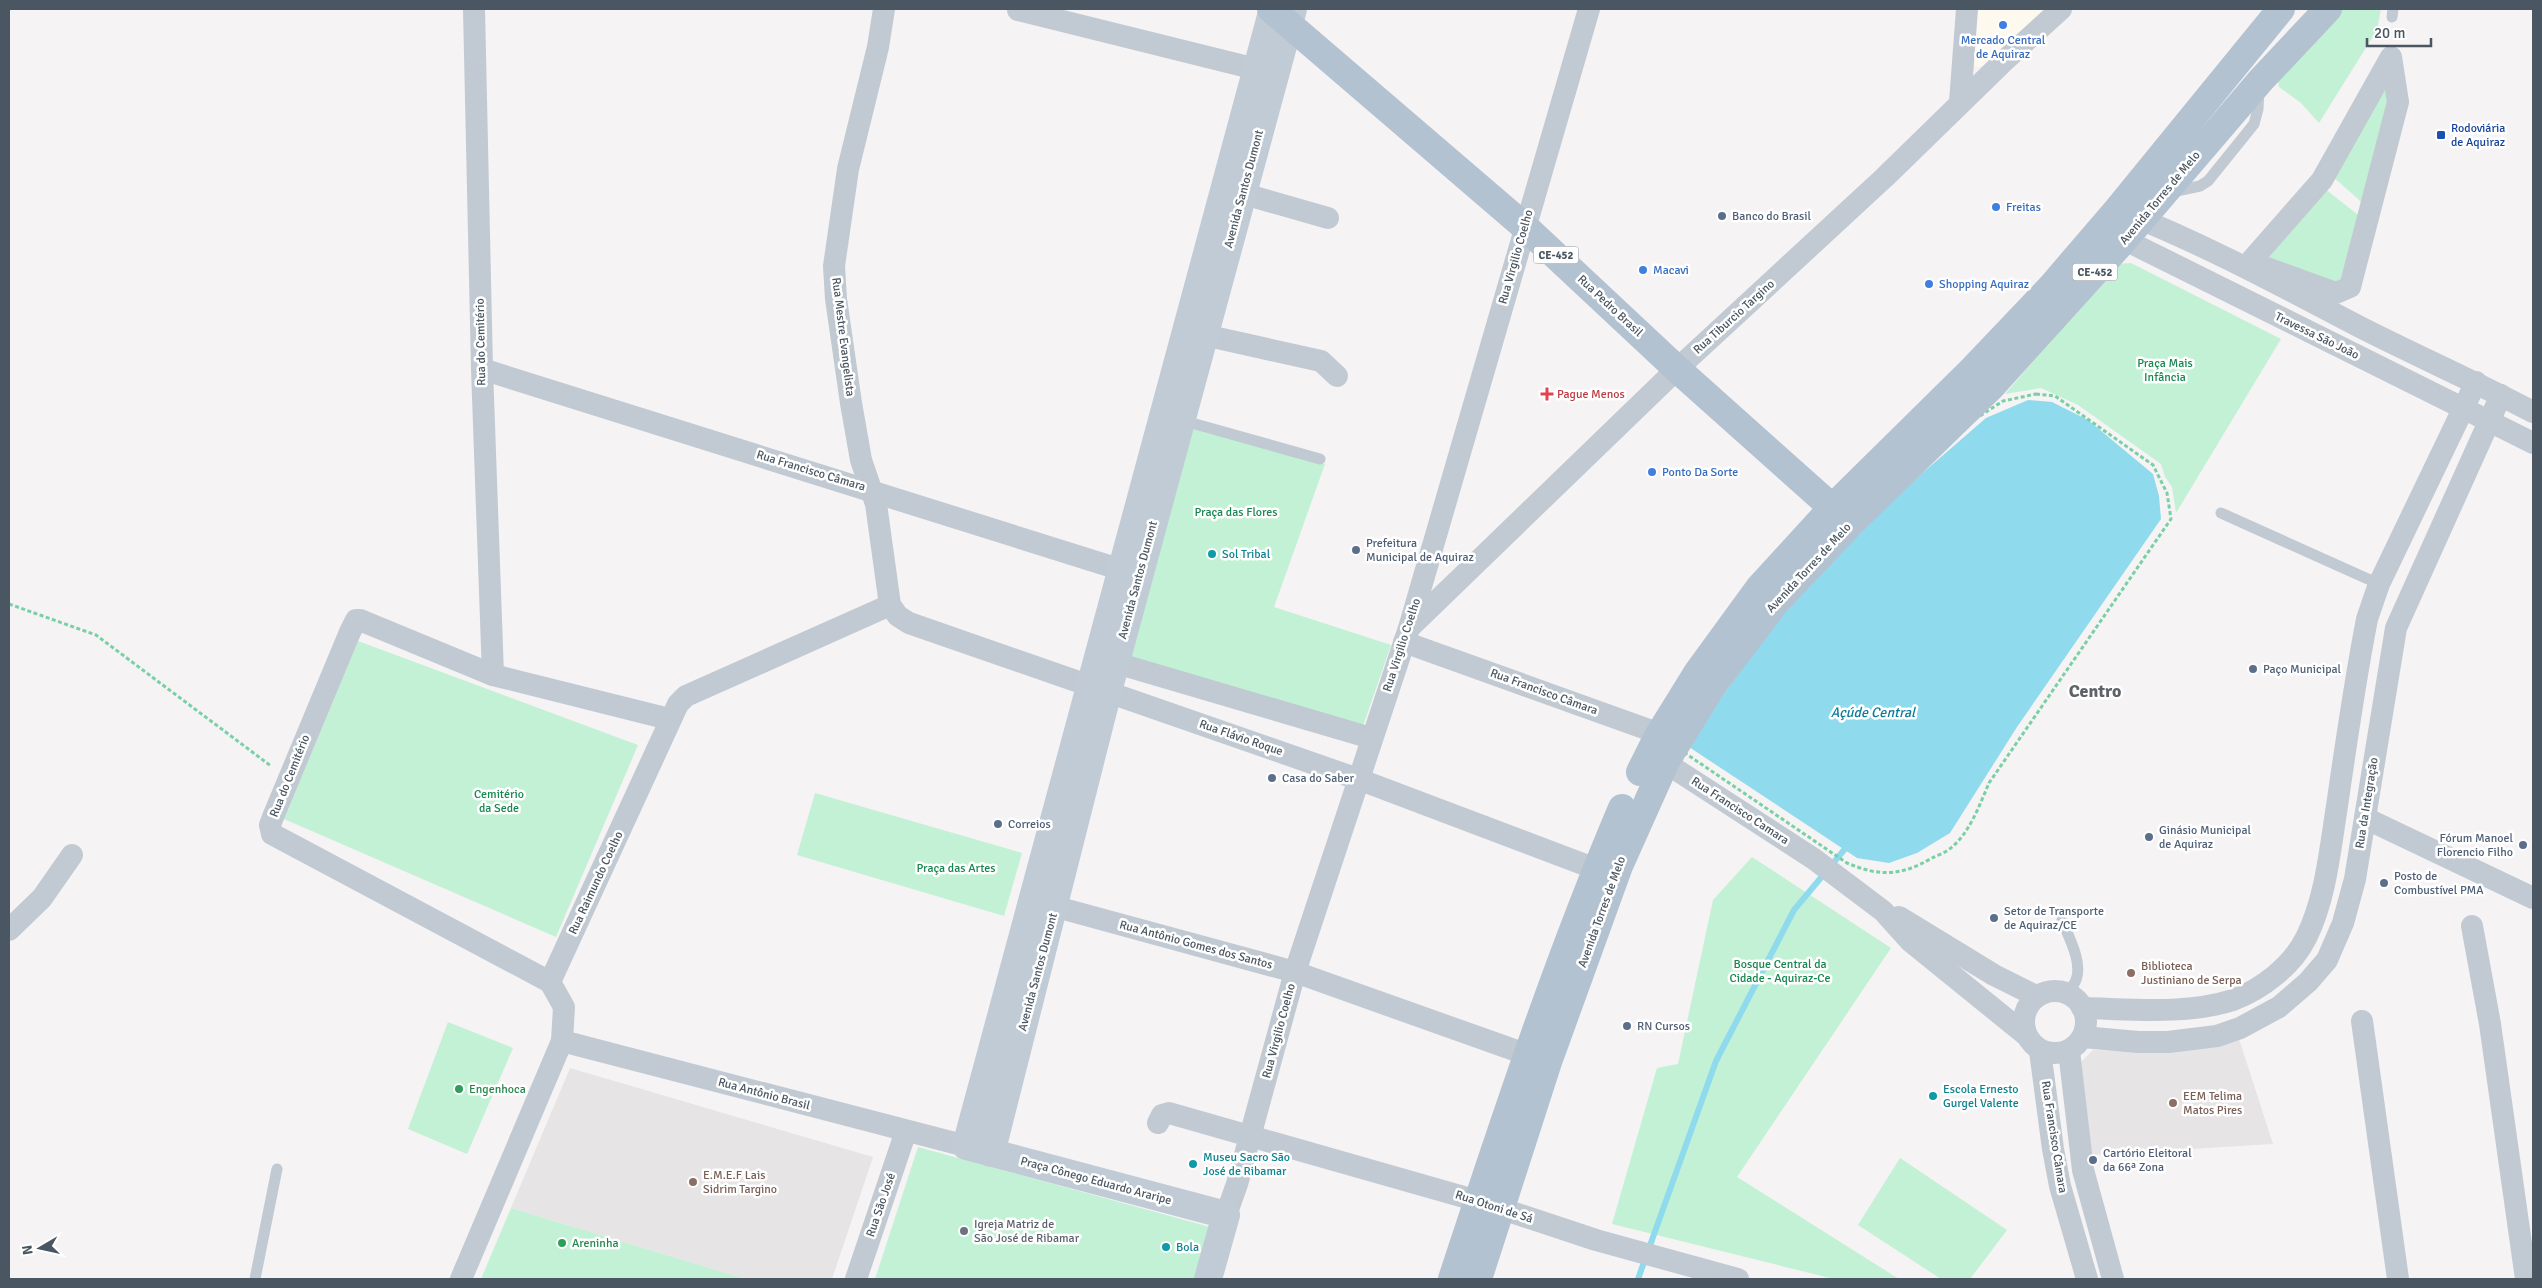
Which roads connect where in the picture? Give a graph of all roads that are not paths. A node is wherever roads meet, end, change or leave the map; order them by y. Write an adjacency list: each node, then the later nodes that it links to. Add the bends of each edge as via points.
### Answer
1 (474, 9): 18 (street, Rua do Cemitério)
2 (884, 9): 29 (street, Rua Mestre Evangelista, via 848,169 834,266 852,403 862,460)
3 (1589, 9): 15 (street, Rua Virgilio Coelho)
4 (1967, 9): 11 (street)
5 (2061, 9): 11 (street, Rua Tiburcio Targino)
6 (2281, 9): 14 (main road, Avenida Torres de Melo)
7 (2328, 9): 14 (main road, Avenida Torres de Melo)
8 (1018, 10): 10 (street)
9 (1280, 12): 10 (street, Avenida Santos Dumont); 12 (street, Avenida Santos Dumont); 15 (main road, Rua Pedro Brasil / CE-452)
10 (1256, 69): 32 (street, Avenida Santos Dumont)
11 (1960, 102): 19 (street, Rua Tiburcio Targino, via 1885,177)
12 (1244, 194): 13 (street); 17 (street, Avenida Santos Dumont)
13 (1328, 218)
14 (2128, 220): 21 (street, via 2233,260); 23 (street, Travessa São João); 31 (main road, Avenida Torres de Melo, via 2045,293)
15 (1524, 226): 19 (main road, Rua Pedro Brasil / CE-452); 35 (street, Rua Virgilio Coelho)
16 (2336, 293): 16 (street, via 2250,262 2322,180 2390,57 2398,102 2350,287)
17 (1204, 335): 20 (street, via 1321,361); 25 (street, Avenida Santos Dumont)
18 (482, 369): 29 (street, Rua Francisco Câmara); 37 (street, Rua do Cemitério)
19 (1677, 369): 31 (main road, Rua Pedro Brasil / CE-452); 35 (street, Rua Tiburcio Targino)
20 (1337, 376)
21 (2476, 382): 22 (street); 23 (street)
22 (2502, 395): 24 (street); 26 (street, Rua da Integração)
23 (2463, 408): 26 (street, Travessa São João); 33 (street)
24 (2533, 412)
25 (1182, 420): 28 (lane); 32 (street, Avenida Santos Dumont)
26 (2489, 421): 27 (street, Travessa São João); 43 (street, Rua da Integração, via 2396,628)
27 (2533, 443)
28 (1320, 459)
29 (872, 490): 32 (street, Rua Francisco Câmara); 34 (street, Rua Mestre Evangelista)
30 (2220, 513): 33 (lane)
31 (1842, 516): 41 (main road, Avenida Torres de Melo, via 1758,588 1696,673)
32 (1130, 572): 36 (street, Avenida Santos Dumont)
33 (2379, 584): 55 (street, via 2367,619 2358,665 2328,864 2315,918 2296,954 2271,978 2233,999 2203,1006 2151,1010)
34 (890, 605): 38 (street, Rua Flávio Roque, via 909,623); 39 (street, Rua Raimundo Coelho, via 686,696)
35 (1407, 635): 40 (street, Rua Virgilio Coelho); 41 (street, Rua Francisco Câmara, via 1643,727)
36 (1106, 661): 38 (street, Avenida Santos Dumont); 40 (street)
37 (493, 675): 39 (street, Rua do Cemitério); 53 (street, Rua do Cemitério, via 356,620 270,825 272,834)
38 (1099, 688): 42 (street, Rua Flávio Roque); 47 (street, Avenida Santos Dumont)
39 (669, 719): 53 (street, Rua Raimundo Coelho)
40 (1371, 738): 42 (street, Rua Virgilio Coelho)
41 (1662, 748): 45 (main road, Avenida Torres de Melo, via 1623,806); 48 (street, Rua Francisco Camara, via 1841,869); 66 (main road, Avenida Torres de Melo, via 1548,1062)
42 (1358, 779): 45 (street, Rua Flávio Roque); 52 (street, Rua Virgilio Coelho)
43 (2366, 818): 46 (street); 59 (street, Rua da Integração, via 2355,878 2336,941 2308,982 2278,1007 2218,1036 2168,1042)
44 (72, 855): 51 (street, via 42,898)
45 (1596, 869): 60 (main road, Avenida Torres de Melo)
46 (2533, 898)
47 (1044, 904): 52 (street, Rua Antônio Gomes dos Santos); 64 (street, Avenida Santos Dumont)
48 (1883, 911): 54 (street, via 1896,915 1994,975); 58 (street, via 1910,941)
49 (2062, 920): 55 (lane, via 2078,971)
50 (2472, 926): 78 (street, via 2490,1024)
51 (9, 930)
52 (1295, 972): 60 (street, Rua Antônio Gomes dos Santos); 63 (street, Rua Virgilio Coelho)
53 (550, 982): 57 (street, via 564,1007)
54 (2036, 996): 55 (street, via 2057,991); 58 (street, via 2024,1014)
55 (2075, 1000): 59 (street, via 2086,1017)
56 (2362, 1021): 77 (street)
57 (562, 1042): 62 (street, Rua Antônio Brasil); 69 (street)
58 (2033, 1043): 59 (street, via 2050,1054); 75 (street, Rua Francisco Câmara, via 2060,1186)
59 (2076, 1044): 76 (street, Rua Francisco Câmara, via 2083,1170)
60 (1528, 1055): 66 (main road, Avenida Torres de Melo)
61 (1158, 1123): 63 (street, Rua Otoni de Sá, via 1162,1115 1170,1114)
62 (906, 1131): 64 (street, Rua Antônio Brasil); 70 (street, Rua São José)
63 (1250, 1136): 66 (street, Rua Otoni de Sá); 67 (street, Rua Virgilio Coelho)
64 (978, 1150): 67 (street, Praça Cônego Eduardo Araripe)
65 (277, 1169): 68 (lane)
66 (1490, 1205): 72 (main road, Avenida Torres de Melo); 73 (main road, Avenida Torres de Melo); 74 (street, Rua Otoni de Sá, via 1596,1240)
67 (1226, 1215): 71 (street, Rua Virgilio Coelho)
68 (255, 1279)
69 (461, 1279)
70 (856, 1279)
71 (1208, 1279)
72 (1452, 1279)
73 (1478, 1279)
74 (1738, 1279)
75 (2087, 1279)
76 (2113, 1279)
77 (2398, 1279)
78 (2526, 1279)

